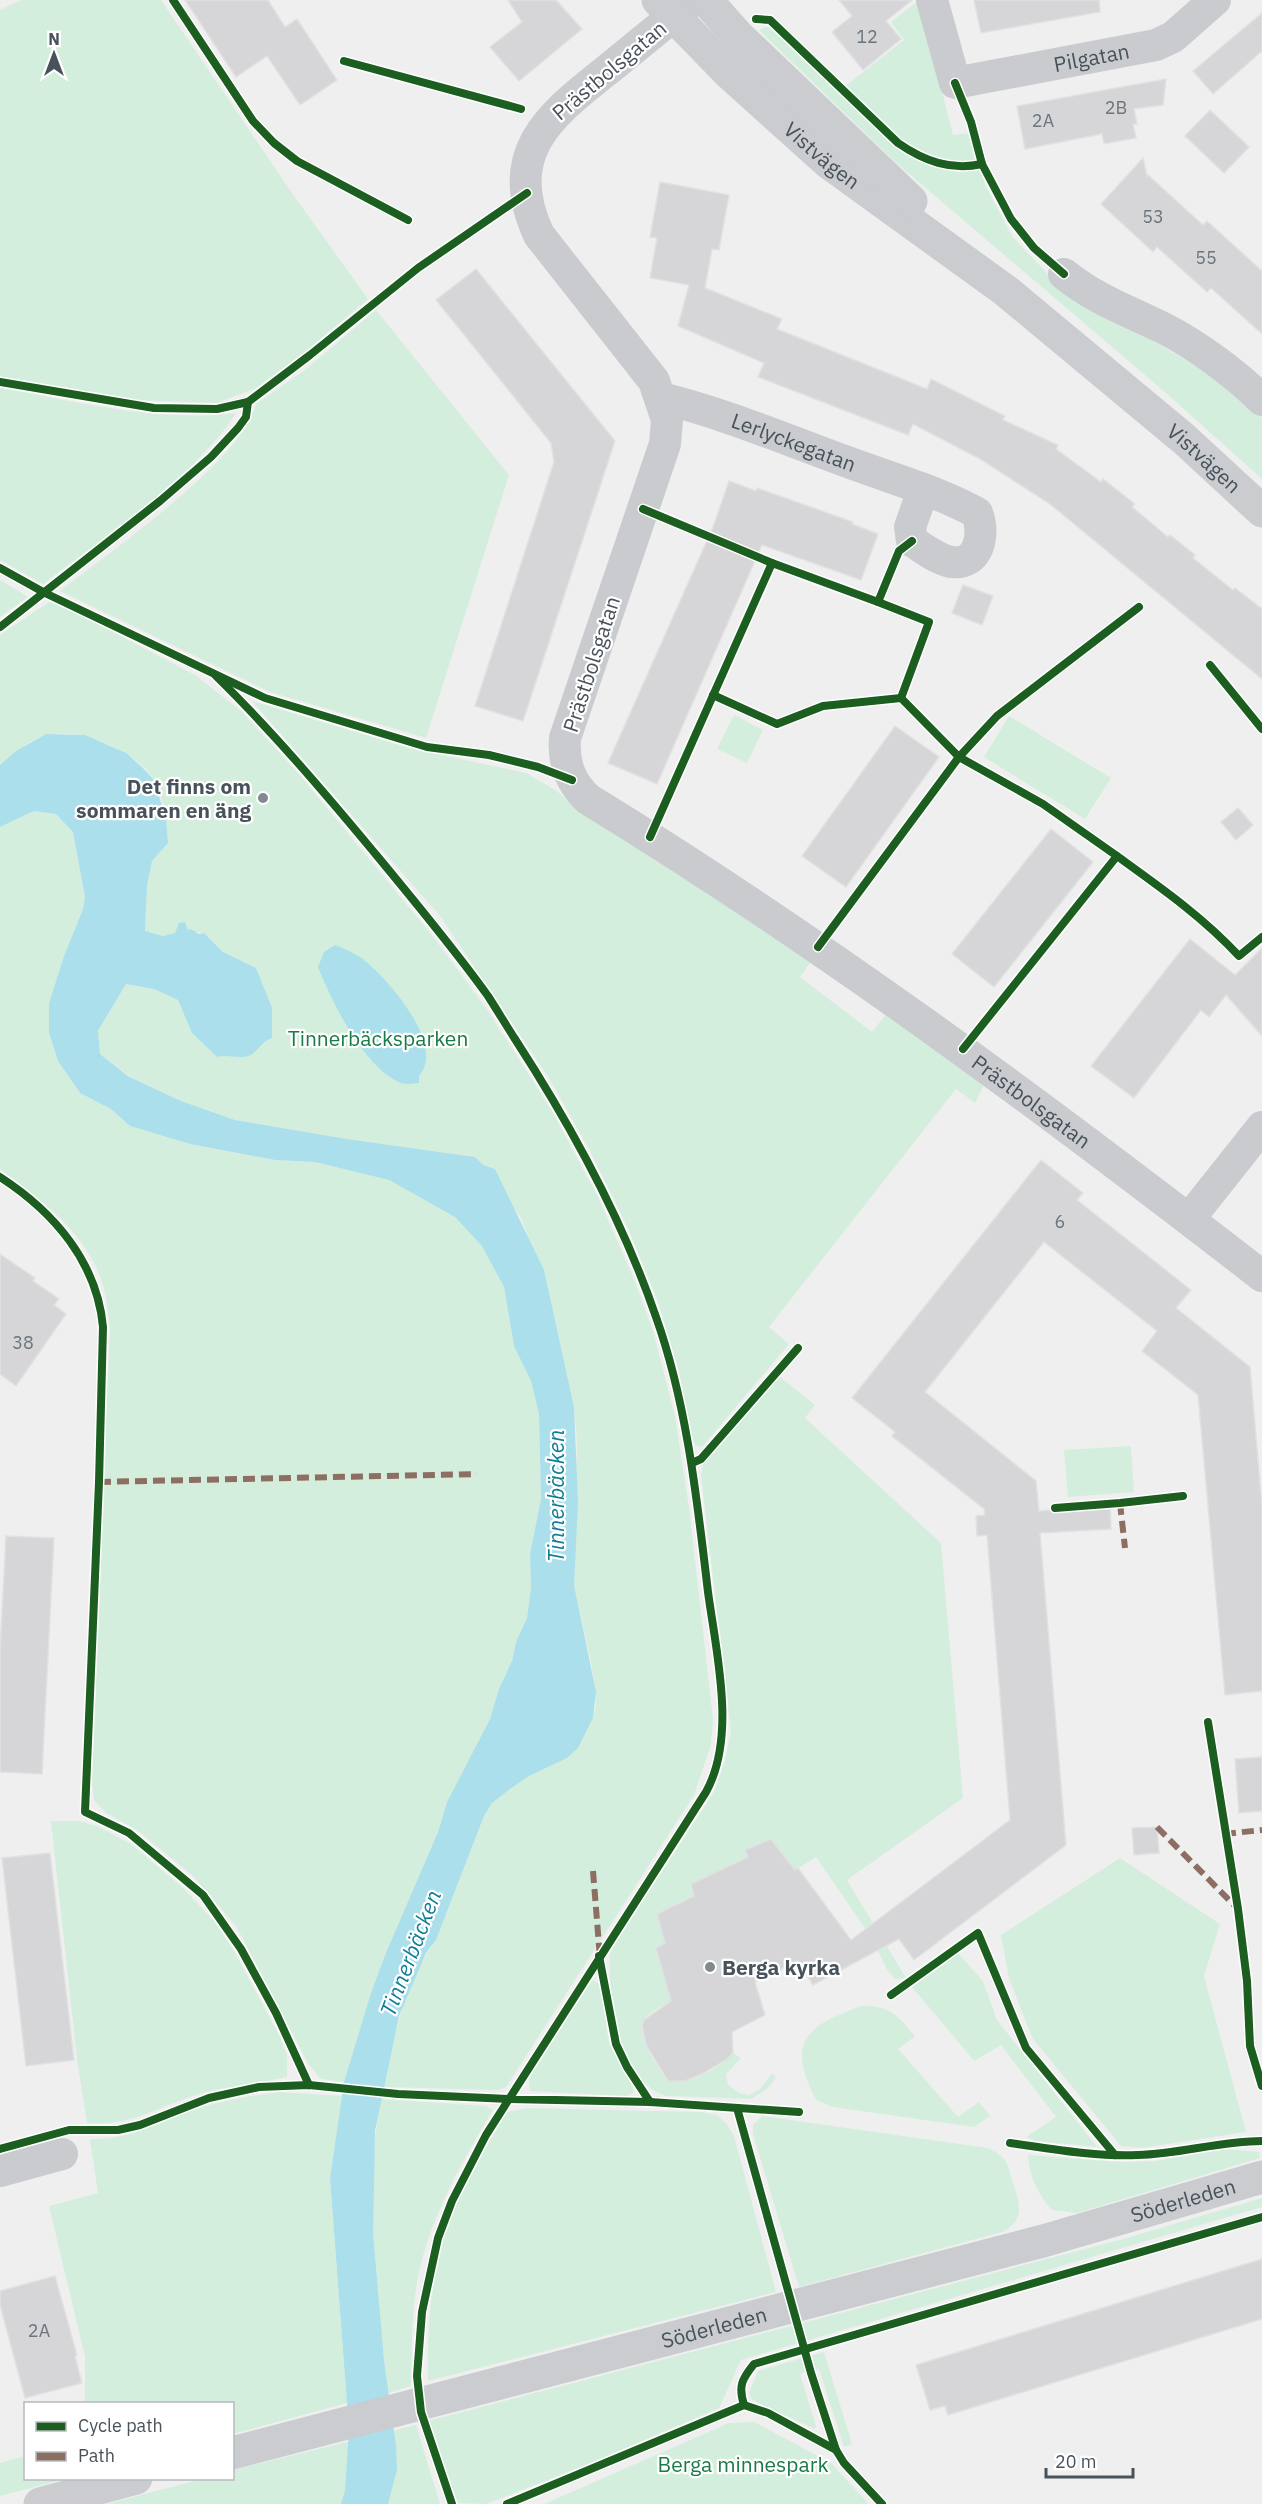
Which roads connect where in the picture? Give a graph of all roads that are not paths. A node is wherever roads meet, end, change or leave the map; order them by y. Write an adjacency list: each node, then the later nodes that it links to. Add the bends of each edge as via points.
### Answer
1 (706, 0): 6 (main road, Vistvägen, via 738,36)
2 (933, 0): 3 (street, Pilgatan, via 955,83 1156,45 1173,37)
3 (1215, 0)
4 (675, 6): 6 (main road, Vistvägen, via 729,73 829,163); 8 (street, Prästbolsgatan, via 543,127 529,155 526,176 539,235 654,381)
5 (1064, 274): 7 (street, via 1086,292 1167,330)
6 (1006, 291): 10 (main road, Vistvägen, via 1184,439)
7 (1260, 396)
8 (661, 398): 9 (street, Lerlyckegatan, via 705,409); 12 (street, Prästbolsgatan, via 667,420 665,444 565,738 564,753 572,780 588,799 756,905 963,1049)
9 (923, 490)
10 (1262, 512)
11 (1262, 1127): 12 (street)
12 (1189, 1219): 13 (street, Prästbolsgatan)
13 (1262, 1276)
14 (62, 2154): 15 (street)
15 (0, 2171)
16 (1262, 2177): 17 (main road, Söderleden, via 1032,2244)
17 (234, 2452)
18 (129, 2480): 19 (main road)
19 (40, 2504)

